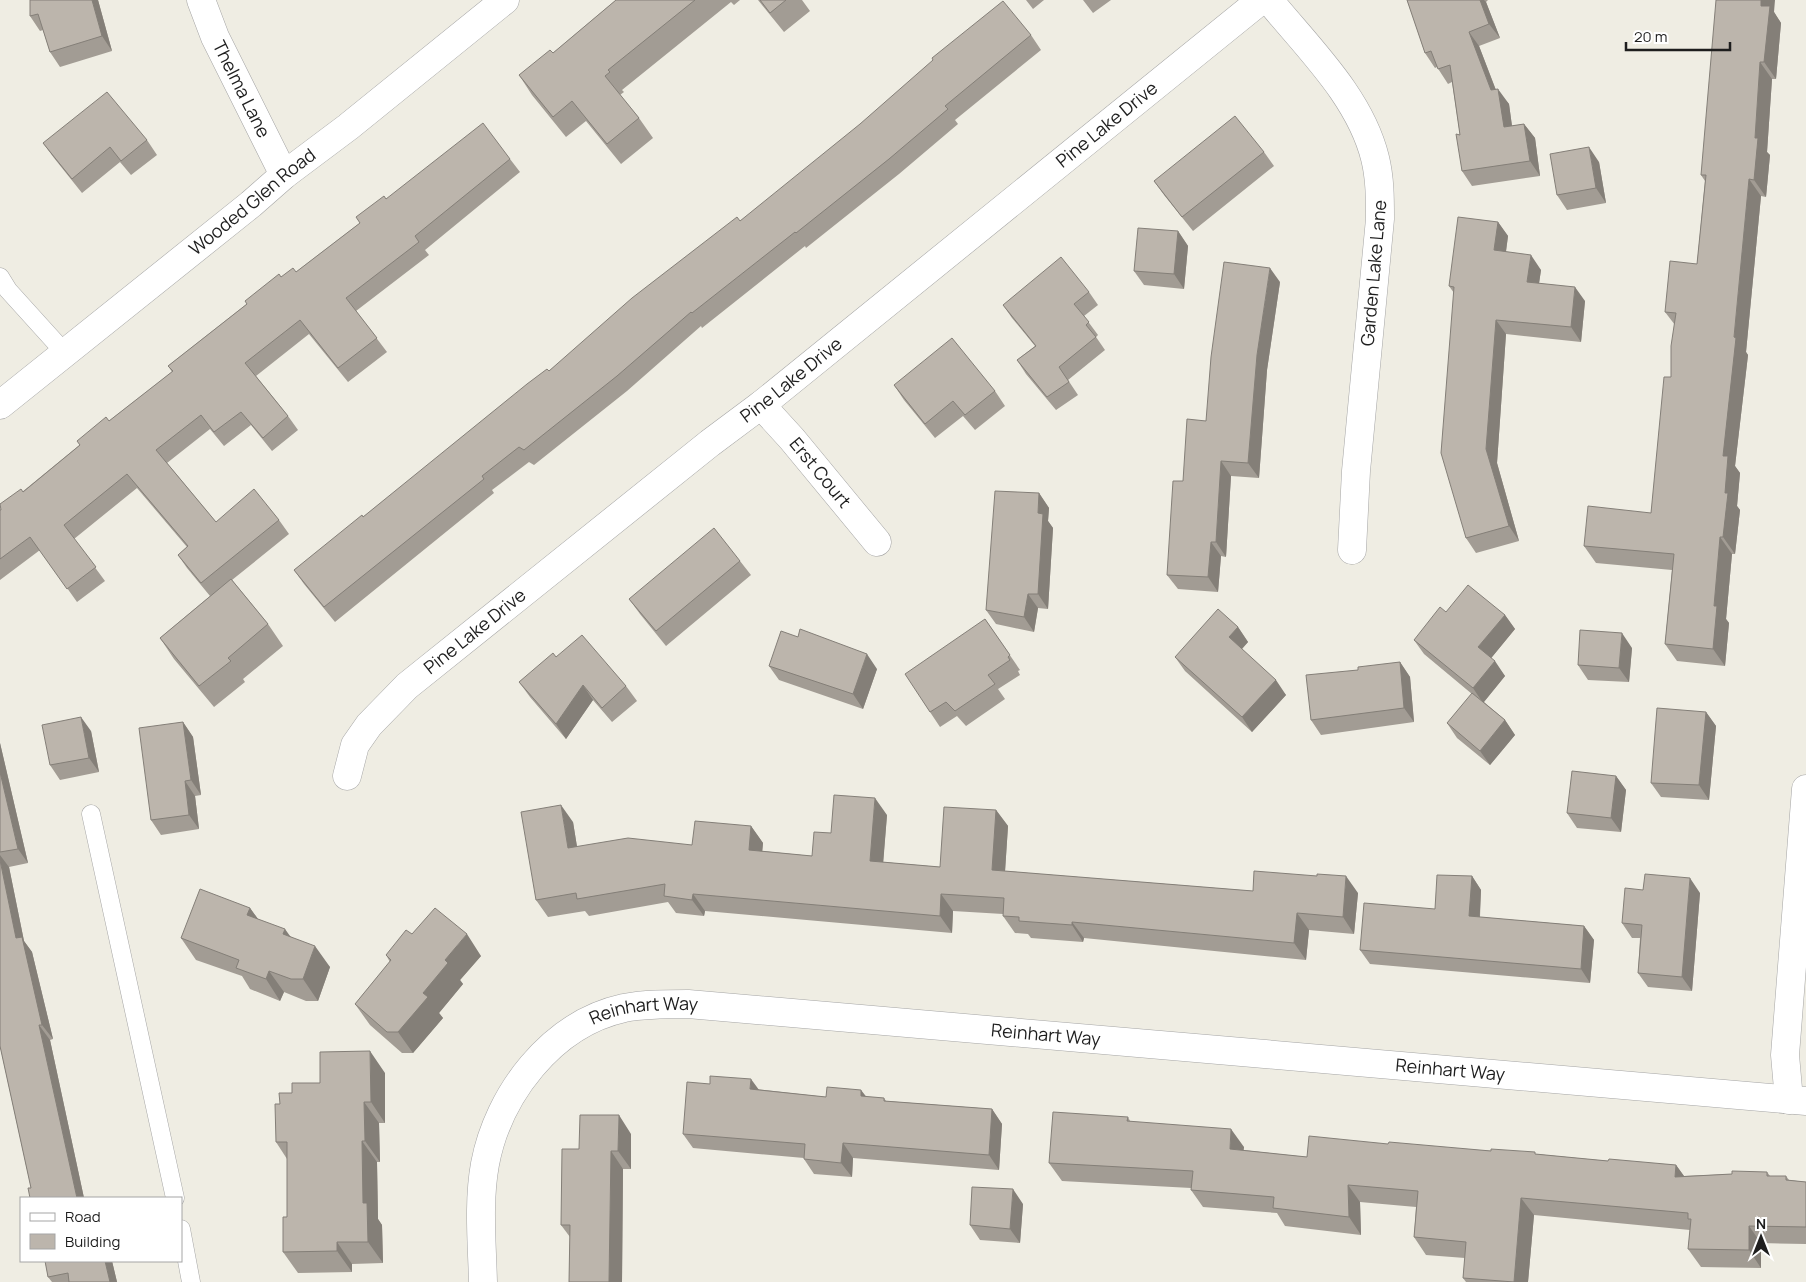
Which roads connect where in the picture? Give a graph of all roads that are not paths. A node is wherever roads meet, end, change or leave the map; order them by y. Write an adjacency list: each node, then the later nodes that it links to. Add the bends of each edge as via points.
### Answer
1 (200, 0): 5 (street, Thelma Lane)
2 (505, 0): 5 (street, Wooded Glen Road)
3 (1261, 0): 9 (street, Pine Lake Drive)
4 (1269, 0): 11 (street, Garden Lake Lane, via 1342,91 1366,130 1380,188)
5 (284, 175): 7 (street, Wooded Glen Road)
6 (0, 277): 7 (lane)
7 (65, 353): 8 (street, Wooded Glen Road)
8 (0, 405)
9 (761, 405): 10 (street, Erst Court); 12 (street, Pine Lake Drive, via 407,686 369,725 355,745)
10 (876, 542)
11 (1352, 550)
12 (347, 776)
13 (1806, 789): 15 (street, via 1785,1055)
14 (91, 814): 16 (lane)
15 (1797, 1100): 19 (street, Reinhart Way, via 658,1003 622,1009 594,1019 543,1054 522,1078 492,1135 485,1166)
16 (175, 1197)
17 (182, 1234): 18 (lane)
18 (191, 1282)
19 (482, 1282)

